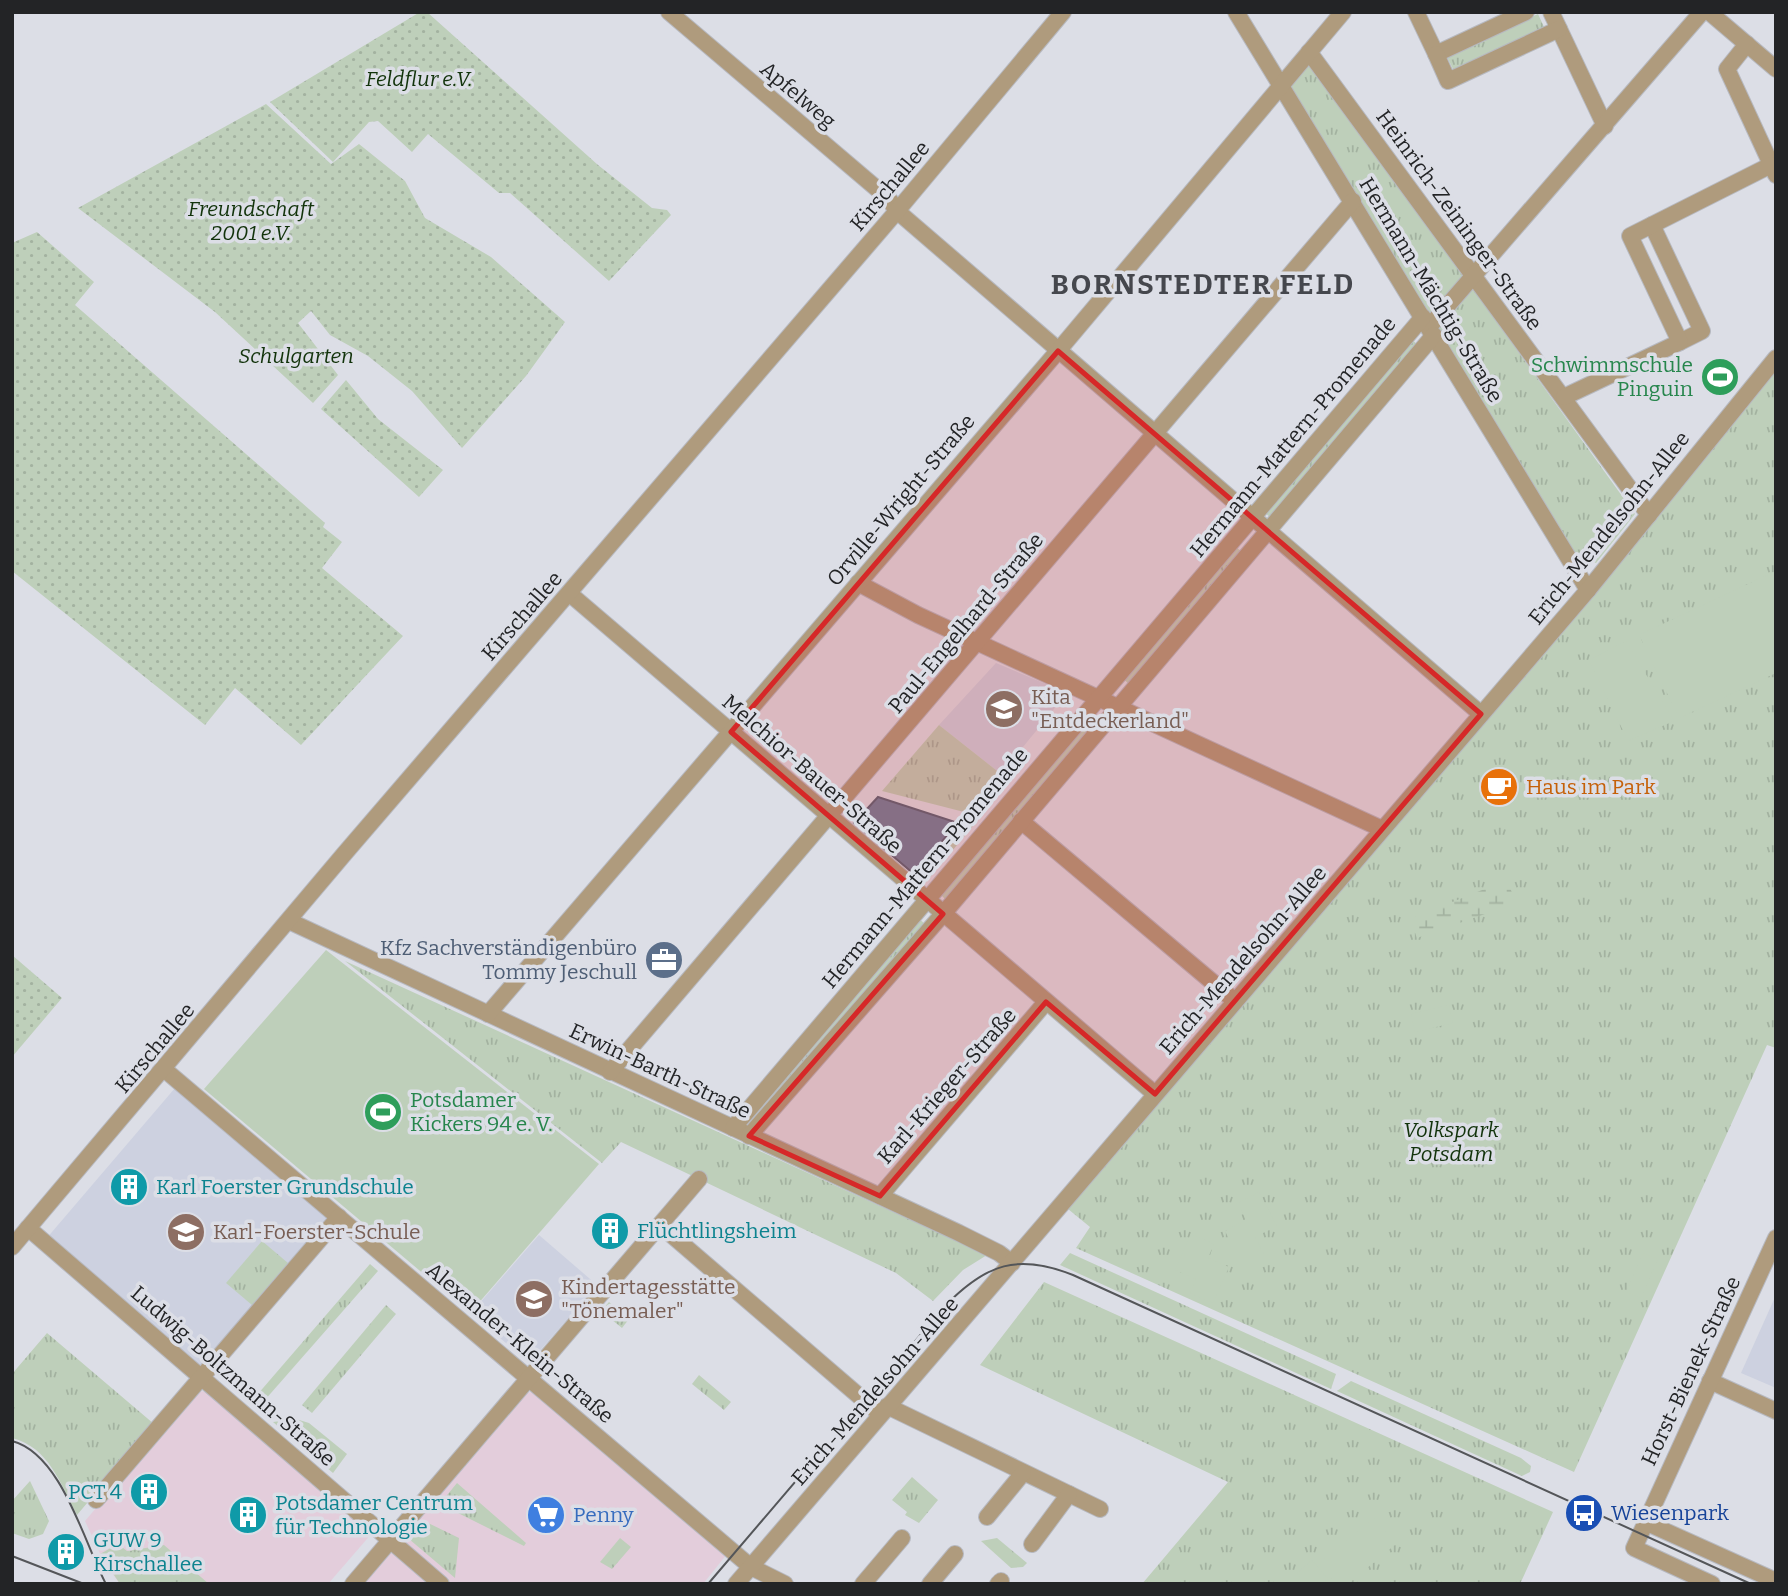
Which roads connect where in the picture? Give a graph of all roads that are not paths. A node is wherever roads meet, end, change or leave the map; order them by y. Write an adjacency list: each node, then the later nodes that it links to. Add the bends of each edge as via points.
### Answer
1 (668, 12): 19 (street, Apfelweg, via 889,199)
2 (1063, 12): 19 (street, Kirschallee)
3 (1236, 12): 15 (street, Hermann-Mächtig-Straße)
4 (1343, 12): 12 (street, Orville-Wright-Straße)
5 (1416, 12): 13 (street)
6 (1526, 12): 13 (street)
7 (1551, 12): 10 (street)
8 (1702, 12): 16 (street, Hermann-Mattern-Promenade)
9 (1709, 12): 11 (street)
10 (1559, 29): 13 (street, via 1448,81); 16 (street)
11 (1747, 44): 14 (street); 17 (street, via 1727,69)
12 (1309, 52): 15 (street, Orville-Wright-Straße); 21 (street, Heinrich-Zeininger-Straße)
13 (1436, 54)
14 (1776, 69)
15 (1281, 86): 18 (street, Hermann-Mächtig-Straße); 24 (street, Orville-Wright-Straße)
16 (1605, 126): 21 (street, Hermann-Mattern-Promenade)
17 (1773, 170): 20 (street)
18 (1353, 201): 22 (street, Hermann-Mächtig-Straße); 27 (street, Paul-Engelhard-Straße)
19 (897, 211): 24 (street, Apfelweg); 33 (street, Kirschallee)
20 (1652, 225): 23 (street, via 1702,331); 23 (street, via 1630,236)
21 (1474, 275): 22 (street, Hermann-Mattern-Promenade); 26 (street, Heinrich-Zeininger-Straße)
22 (1429, 326): 29 (street, Hermann-Mattern-Promenade); 30 (street, Hermann-Mattern-Promenade); 32 (street, Hermann-Mächtig-Straße)
23 (1680, 342): 26 (street)
24 (1058, 351): 27 (street, Apfelweg); 31 (street, Orville-Wright-Straße)
25 (1776, 358): 28 (street, Erich-Mendelsohn-Allee)
26 (1564, 397): 28 (street, Heinrich-Zeininger-Straße)
27 (1153, 435): 29 (street, Apfelweg); 34 (street, Paul-Engelhard-Straße)
28 (1649, 515): 32 (street, Erich-Mendelsohn-Allee)
29 (1253, 518): 30 (street, Apfelweg); 35 (street, Hermann-Mattern-Promenade)
30 (1268, 530): 36 (street, Hermann-Mattern-Promenade); 37 (street, Apfelweg)
31 (858, 583): 34 (street); 38 (street, Orville-Wright-Straße)
32 (1588, 590): 37 (street, Erich-Mendelsohn-Allee)
33 (570, 594): 38 (street, Melchior-Bauer-Straße); 44 (street, Kirschallee)
34 (977, 642): 35 (street); 39 (street, Paul-Engelhard-Straße)
35 (1098, 698): 36 (street); 42 (street, Hermann-Mattern-Promenade)
36 (1118, 707): 40 (street, Hermann-Mattern-Promenade); 41 (street)
37 (1481, 714): 41 (street, Erich-Mendelsohn-Allee)
38 (731, 732): 39 (street, Melchior-Bauer-Straße); 47 (street, Orville-Wright-Straße)
39 (828, 815): 42 (street, Melchior-Bauer-Straße); 49 (street, Paul-Engelhard-Straße)
40 (1021, 821): 43 (street, Hermann-Mattern-Promenade); 45 (street)
41 (1382, 829): 45 (street, Erich-Mendelsohn-Allee)
42 (925, 900): 43 (street, Melchior-Bauer-Straße); 51 (street, Hermann-Mattern-Promenade)
43 (943, 914): 46 (street, Melchior-Bauer-Straße); 52 (street, Hermann-Mattern-Promenade)
44 (289, 921): 47 (street, Erwin-Barth-Straße); 48 (street, Kirschallee)
45 (1235, 1000): 50 (street, Erich-Mendelsohn-Allee)
46 (1046, 1002): 50 (street, Melchior-Bauer-Straße); 54 (street, Karl-Krieger-Straße)
47 (488, 1014): 49 (street, Erwin-Barth-Straße)
48 (165, 1070): 55 (street, Alexander-Klein-Straße); 57 (street, Kirschallee)
49 (610, 1072): 51 (street, Erwin-Barth-Straße)
50 (1155, 1094): 60 (street, Erich-Mendelsohn-Allee)
51 (733, 1128): 52 (street, Erwin-Barth-Straße)
52 (749, 1136): 54 (street, Erwin-Barth-Straße)
53 (699, 1179): 56 (street)
54 (880, 1196): 60 (street, Erwin-Barth-Straße, via 999,1252)
55 (339, 1217): 61 (street); 62 (street, Alexander-Klein-Straße)
56 (660, 1225): 62 (street); 64 (street)
57 (28, 1228): 59 (street, Kirschallee); 61 (street, Ludwig-Boltzmann-Straße)
58 (1775, 1241): 63 (street, Horst-Bienek-Straße)
59 (12, 1247)
60 (1012, 1263): 64 (street, Erich-Mendelsohn-Allee)
61 (201, 1377): 68 (street); 73 (street, Ludwig-Boltzmann-Straße)
62 (529, 1378): 73 (street); 76 (street, Alexander-Klein-Straße)
63 (1710, 1381): 65 (street); 71 (street, Horst-Bienek-Straße)
64 (884, 1410): 66 (street); 76 (street, Erich-Mendelsohn-Allee)
65 (1776, 1411)
66 (1023, 1473): 67 (street); 70 (street)
67 (1069, 1494): 69 (street); 74 (street)
68 (96, 1500)
69 (1100, 1509)
70 (987, 1517)
71 (1645, 1522): 77 (street); 84 (street, Horst-Bienek-Straße, via 1634,1548)
72 (902, 1538): 82 (street)
73 (391, 1540): 78 (street); 79 (street, Ludwig-Boltzmann-Straße)
74 (1032, 1544)
75 (955, 1554): 83 (street)
76 (751, 1567): 80 (street, Erich-Mendelsohn-Allee); 81 (street, Alexander-Klein-Straße)
77 (1776, 1581)
78 (354, 1584)
79 (441, 1584)
80 (736, 1584)
81 (785, 1584)
82 (863, 1584)
83 (930, 1584)
84 (1713, 1584)

